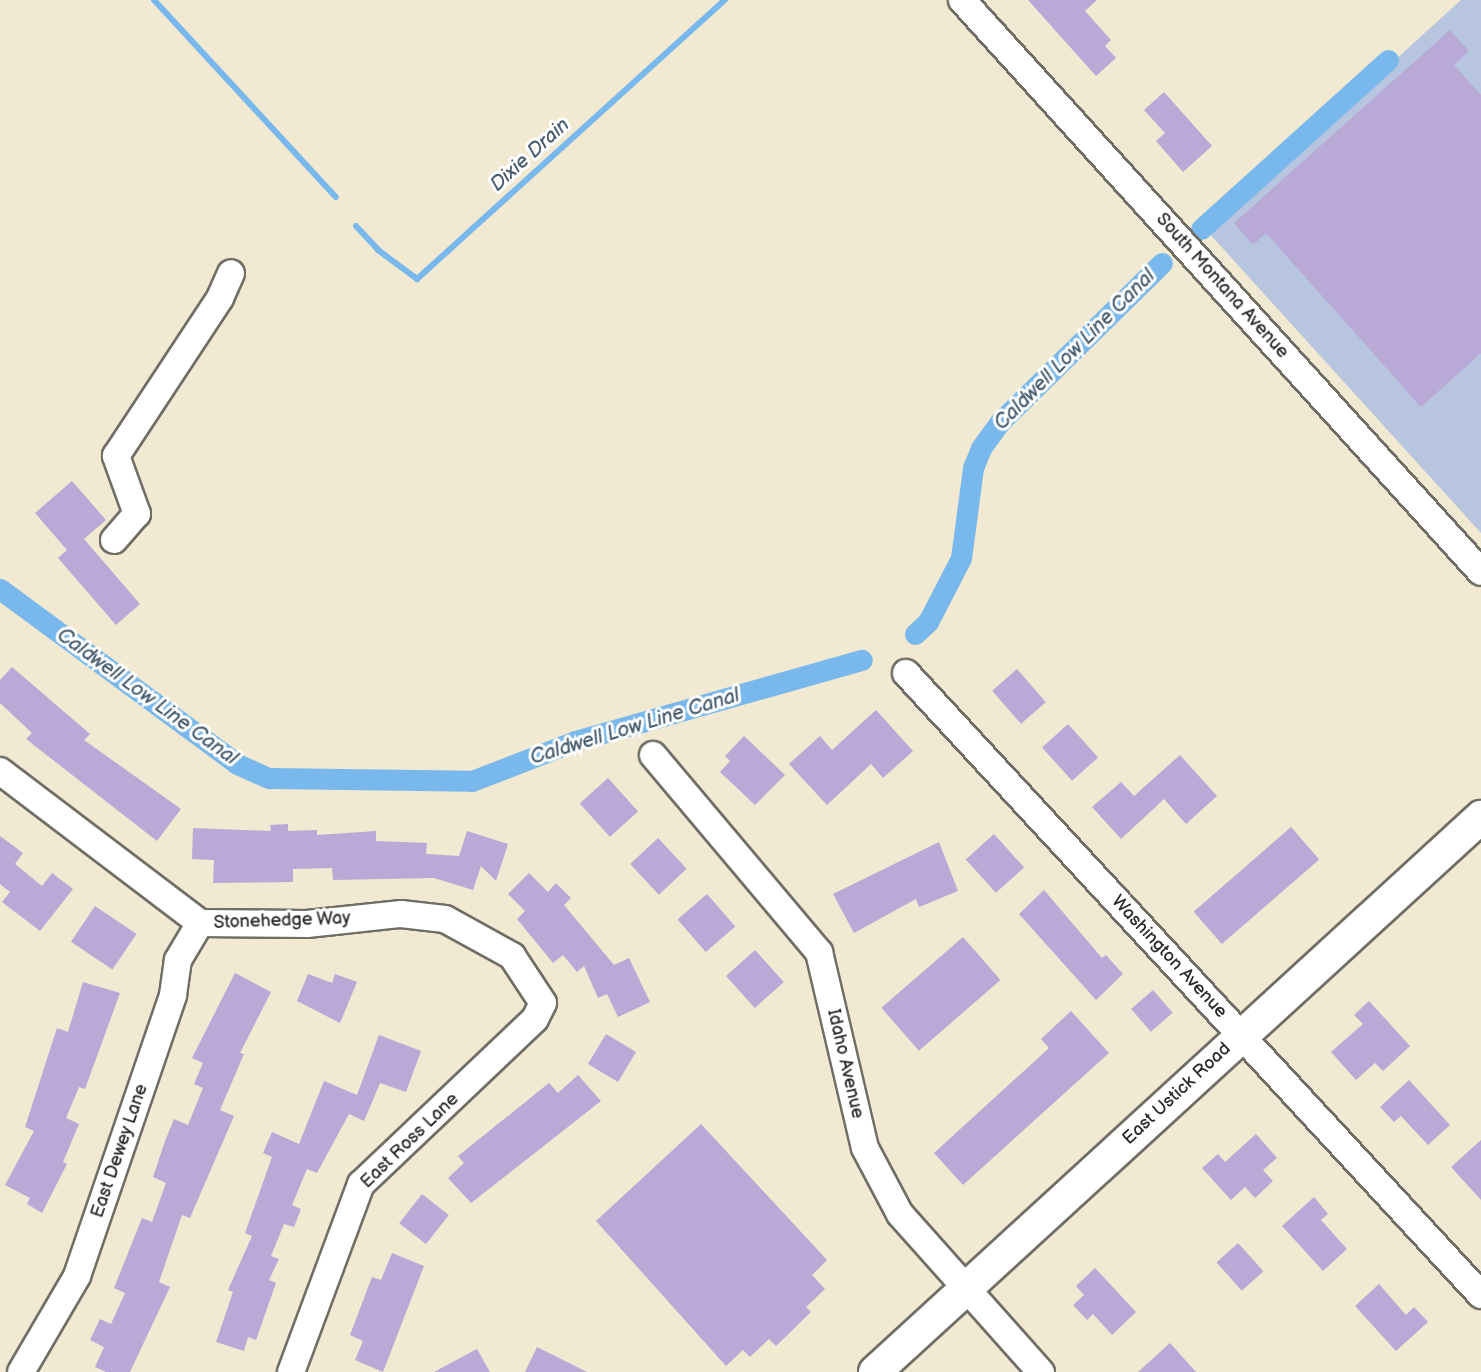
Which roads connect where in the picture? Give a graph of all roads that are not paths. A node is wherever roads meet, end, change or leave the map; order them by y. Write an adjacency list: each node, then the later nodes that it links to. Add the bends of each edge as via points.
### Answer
1 (962, 0): 4 (street, South Montana Avenue)
2 (231, 273): 3 (street, via 220,298 116,456 138,513)
3 (114, 540)
4 (1481, 572)
5 (906, 673): 11 (street, Washington Avenue)
6 (653, 754): 12 (street, Idaho Avenue, via 819,952 865,1148 900,1214)
7 (0, 771): 9 (street, Stonehedge Way)
8 (1481, 817): 11 (main road, East Ustick Road)
9 (201, 923): 10 (street, Stonehedge Way, via 307,924 401,914 445,919 512,956); 14 (street, East Dewey Lane, via 178,960 174,994 77,1276)
10 (543, 1003): 15 (street, East Ross Lane, via 535,1019 361,1184)
11 (1241, 1035): 12 (main road, East Ustick Road); 13 (street, Washington Avenue)
12 (966, 1289): 16 (main road, East Ustick Road); 17 (street, Idaho Avenue)
13 (1481, 1295)
14 (21, 1372)
15 (291, 1372)
16 (876, 1372)
17 (1041, 1372)

